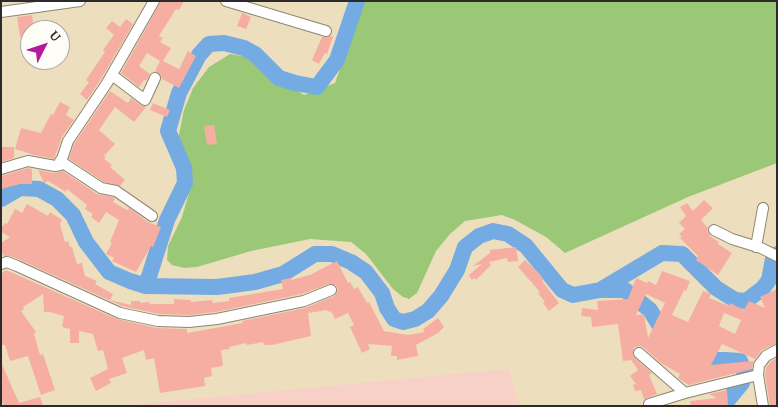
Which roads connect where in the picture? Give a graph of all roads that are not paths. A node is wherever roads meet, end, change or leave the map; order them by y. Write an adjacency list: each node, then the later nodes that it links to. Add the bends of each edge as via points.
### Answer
1 (80, 1): 4 (street)
2 (154, 1): 6 (street)
3 (226, 1): 5 (street)
4 (1, 12)
5 (326, 31)
6 (112, 75): 7 (street, via 145,100); 8 (street, via 68,141)
7 (155, 78)
8 (60, 160): 9 (street, via 60,165 55,166 28,161); 11 (street, via 101,188 116,191)
9 (1, 169)
10 (763, 208): 13 (street)
11 (152, 216)
12 (714, 230): 13 (street)
13 (758, 248): 14 (street)
14 (777, 256)
15 (1, 264): 16 (street, via 7,262 17,266 120,313 158,321 216,319 304,301)
16 (331, 290)
17 (777, 350): 19 (street, via 758,365)
18 (638, 353): 20 (street)
19 (758, 375): 20 (street); 22 (street)
20 (685, 393): 21 (street)
21 (650, 404)
22 (763, 406)

